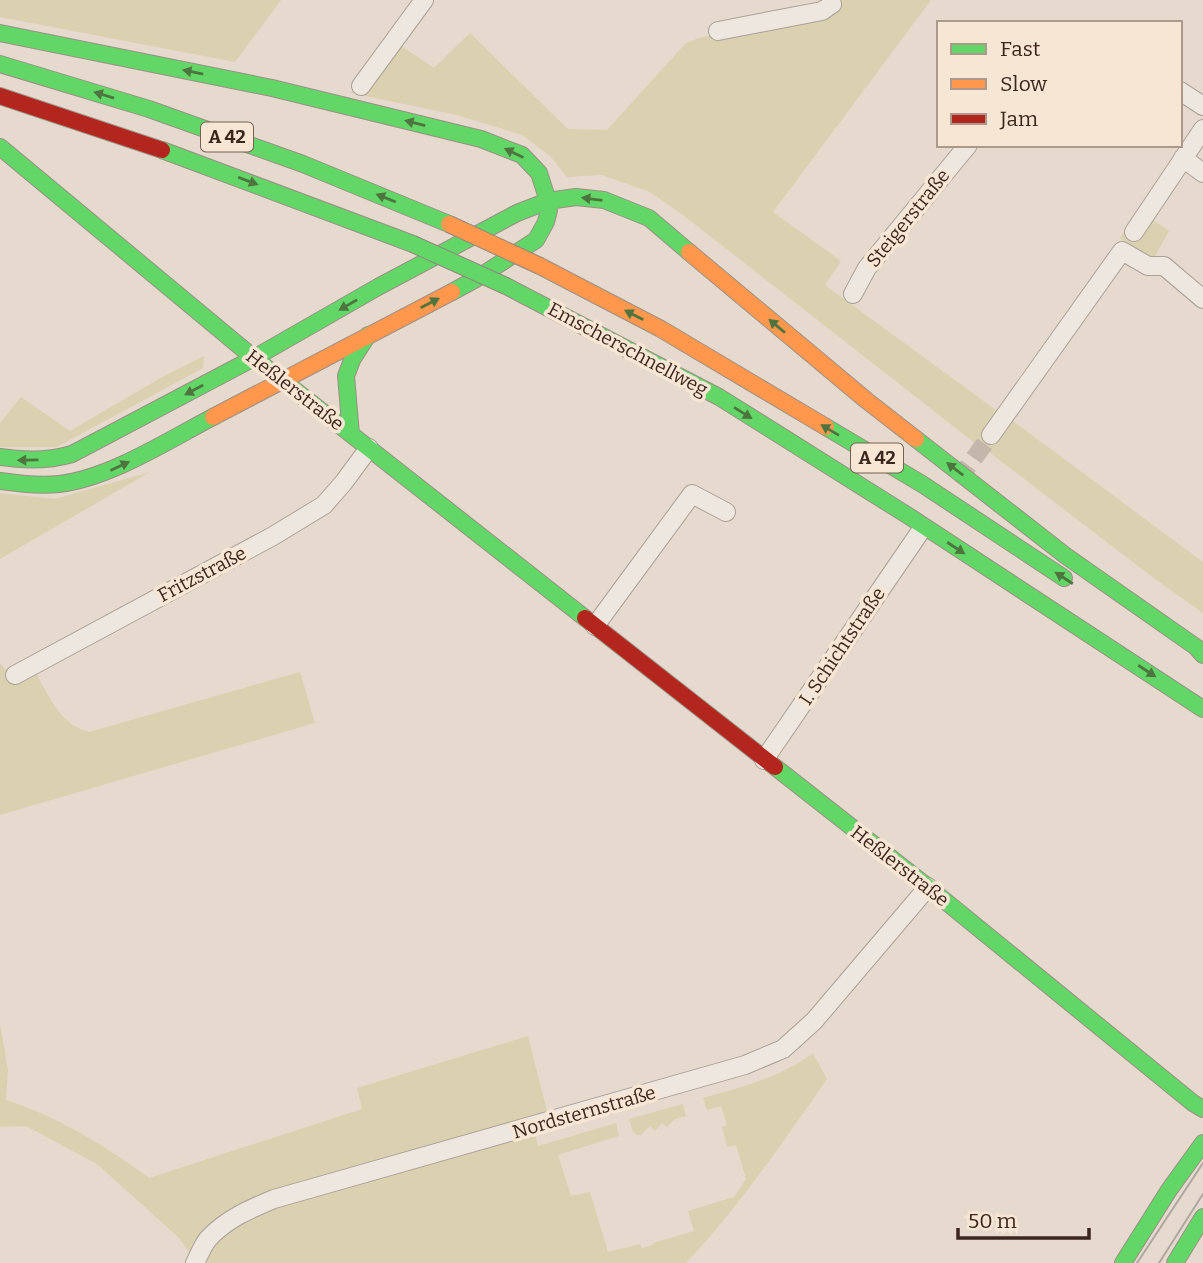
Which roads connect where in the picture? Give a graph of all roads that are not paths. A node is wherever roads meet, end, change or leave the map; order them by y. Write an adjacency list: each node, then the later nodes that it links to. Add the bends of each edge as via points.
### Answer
1 (424, 0): 6 (street)
2 (831, 0): 3 (street, via 822,11)
3 (718, 31)
4 (0, 33): 17 (main road, one-way to 4, via 539,173 522,155 481,139 272,88)
5 (0, 64): 31 (main road, Emscherschnellweg / A 42, one-way to 5, bridge, via 922,484 765,390 540,266 303,164 162,113)
6 (361, 86)
7 (1182, 92): 9 (street)
8 (0, 96): 14 (main road, Emscherschnellweg / A 42)
9 (1203, 106)
10 (23, 120): 14 (main road, via 167,164)
11 (1203, 129): 15 (street)
12 (0, 147): 22 (main road, Heßlerstraße)
13 (966, 147): 19 (street, Steigerstraße, via 867,268)
14 (185, 157): 37 (main road, Emscherschnellweg / A 42, one-way to 37, bridge, via 413,244 506,286 719,397)
15 (1183, 158): 16 (street); 18 (street)
16 (1203, 173)
17 (548, 201): 21 (main road, one-way to 17, via 476,279 536,240 550,210); 22 (main road, one-way to 22, via 378,287); 34 (main road, one-way to 17, via 1066,556 866,400 649,218 604,200)
18 (1134, 232)
19 (853, 294)
20 (1203, 299): 25 (street, via 1164,265 1147,266 1122,251)
21 (369, 334): 23 (main road); 24 (main road, via 346,376)
22 (254, 358): 23 (main road, Heßlerstraße); 27 (main road, one-way to 27, via 72,454 56,460)
23 (284, 381): 24 (main road, Heßlerstraße); 28 (main road, one-way to 23, via 55,486 91,478)
24 (351, 434): 26 (main road, Heßlerstraße)
25 (991, 435)
26 (369, 448): 32 (main road, Heßlerstraße); 36 (street, Fritzstraße, via 324,505)
27 (0, 457)
28 (0, 481)
29 (726, 512): 32 (street, via 692,494)
30 (920, 532): 38 (street, I. Schichtstraße)
31 (1074, 584)
32 (595, 626): 38 (main road, Heßlerstraße)
33 (1156, 638): 35 (main road)
34 (1203, 655)
35 (1203, 669)
36 (15, 675)
37 (1203, 709)
38 (764, 760): 39 (main road, Heßlerstraße)
39 (928, 887): 40 (main road, Heßlerstraße); 43 (street, Nordsternstraße, via 814,1021 783,1049 745,1065 274,1199 226,1223 207,1240)
40 (1203, 1109)
41 (1203, 1143): 44 (main road)
42 (1203, 1217): 45 (main road)
43 (195, 1263)
44 (1123, 1263)
45 (1175, 1263)

